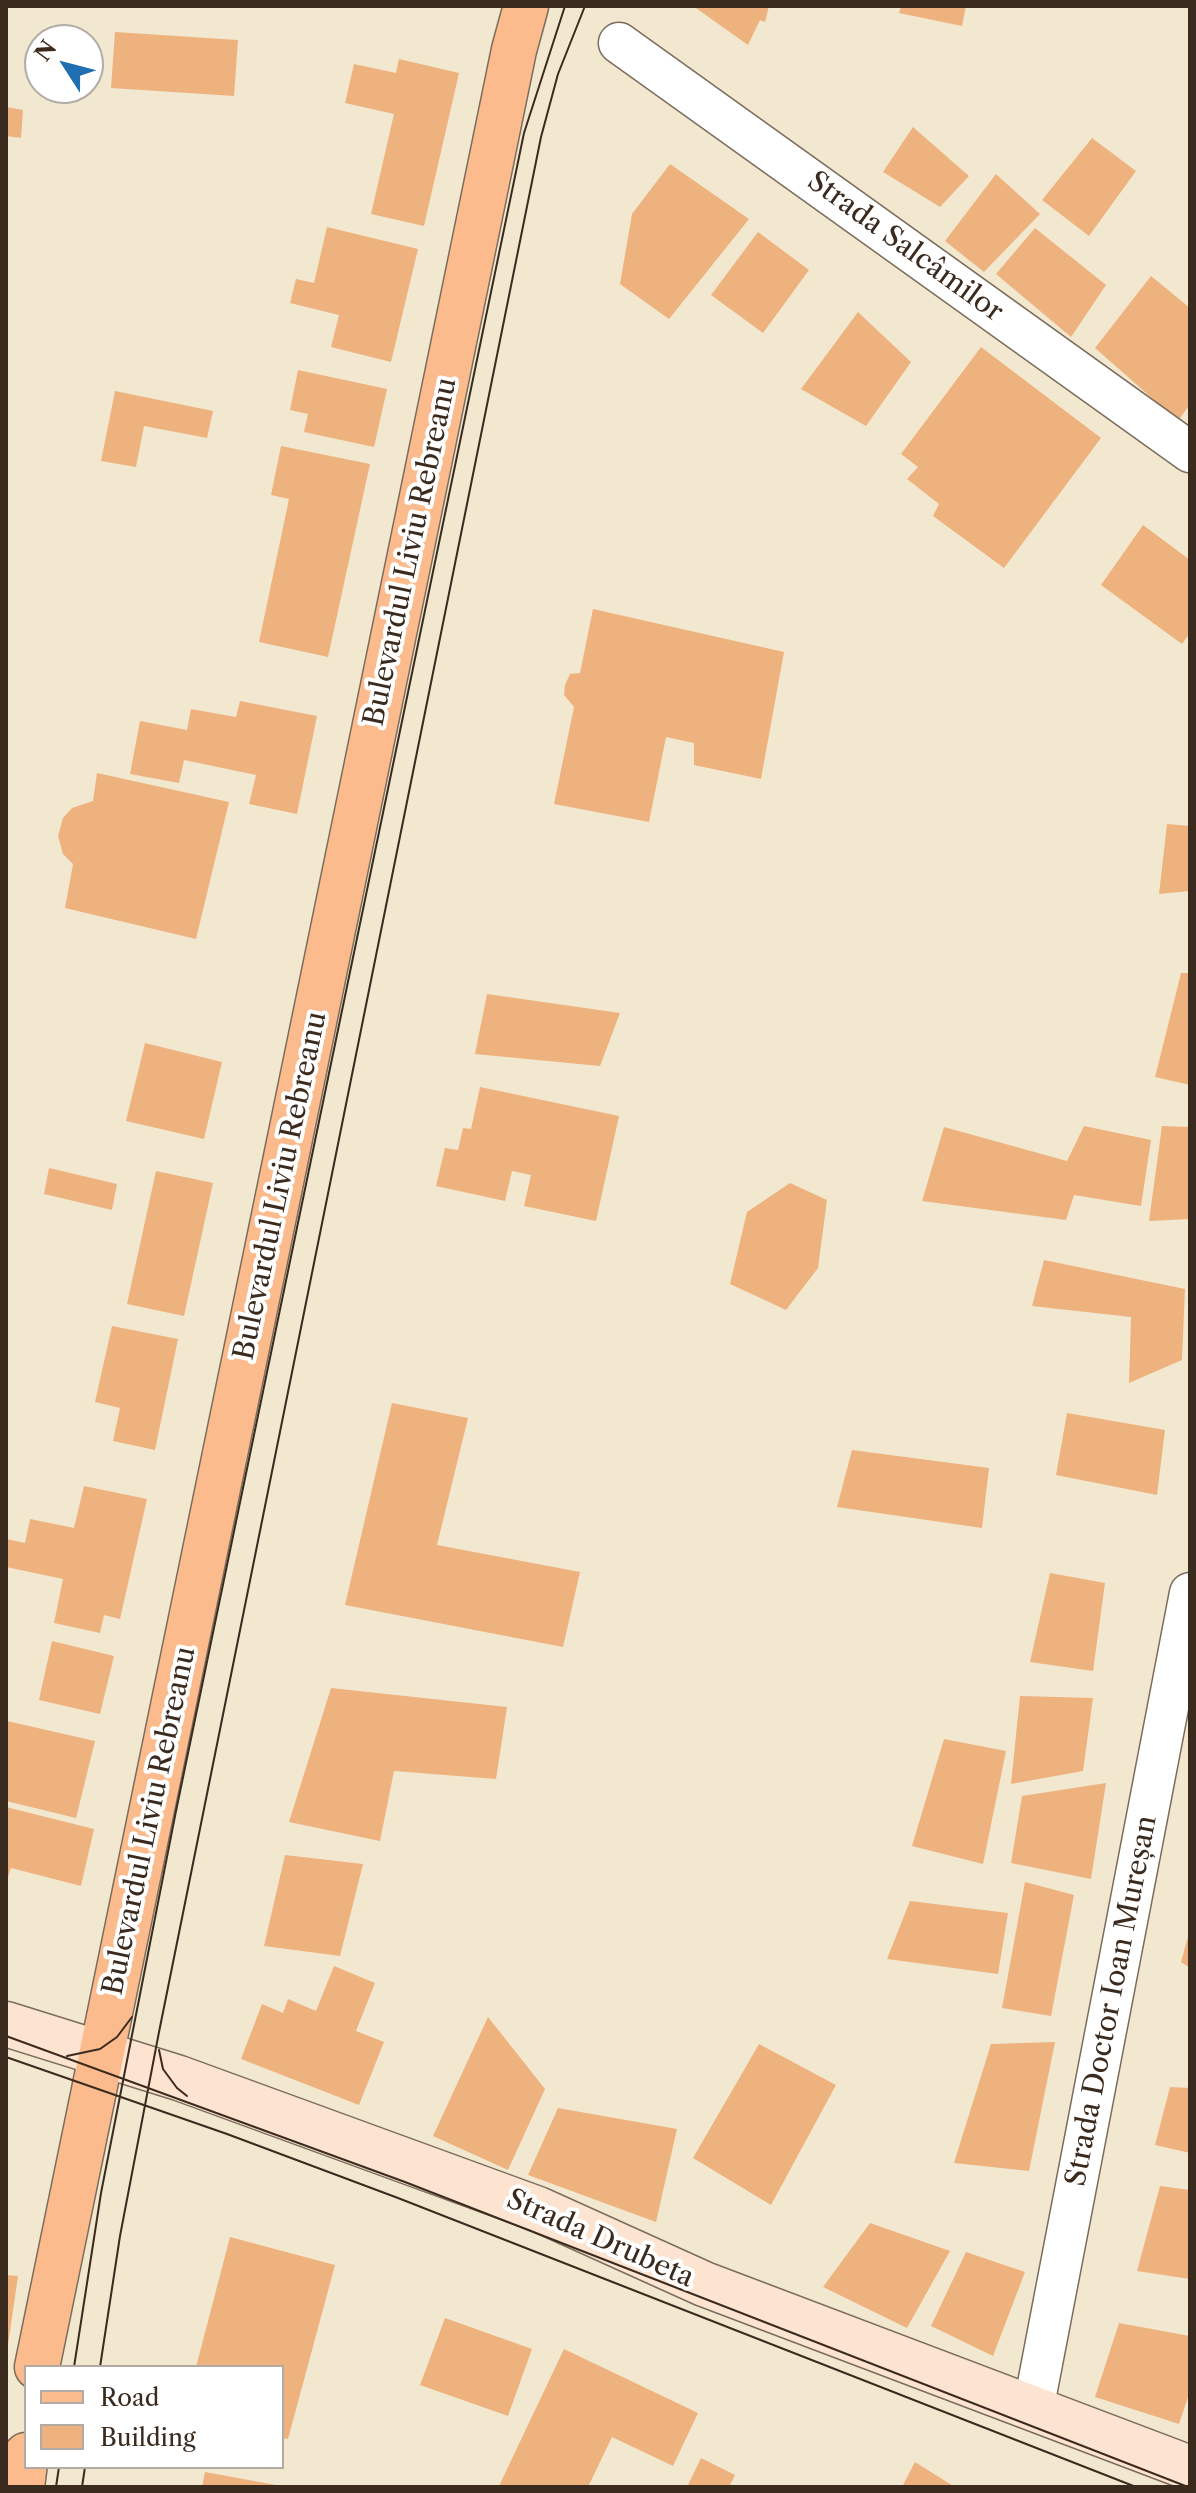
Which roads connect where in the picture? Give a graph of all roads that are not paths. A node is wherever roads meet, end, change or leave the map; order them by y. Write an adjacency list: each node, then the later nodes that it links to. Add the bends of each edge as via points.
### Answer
1 (526, 6): 6 (main road, Bulevardul Liviu Rebreanu)
2 (619, 43): 3 (street, Strada Salcâmilor)
3 (1190, 452)
4 (1190, 1593): 8 (street, Strada Doctor Ioan Mureșan)
5 (6, 2024): 6 (street, Strada Drubeta)
6 (102, 2053): 7 (main road, Bulevardul Liviu Rebreanu); 8 (street, Strada Drubeta, via 538,2209 704,2284)
7 (37, 2365)
8 (1033, 2410): 9 (street, Strada Drubeta)
9 (1190, 2468)

